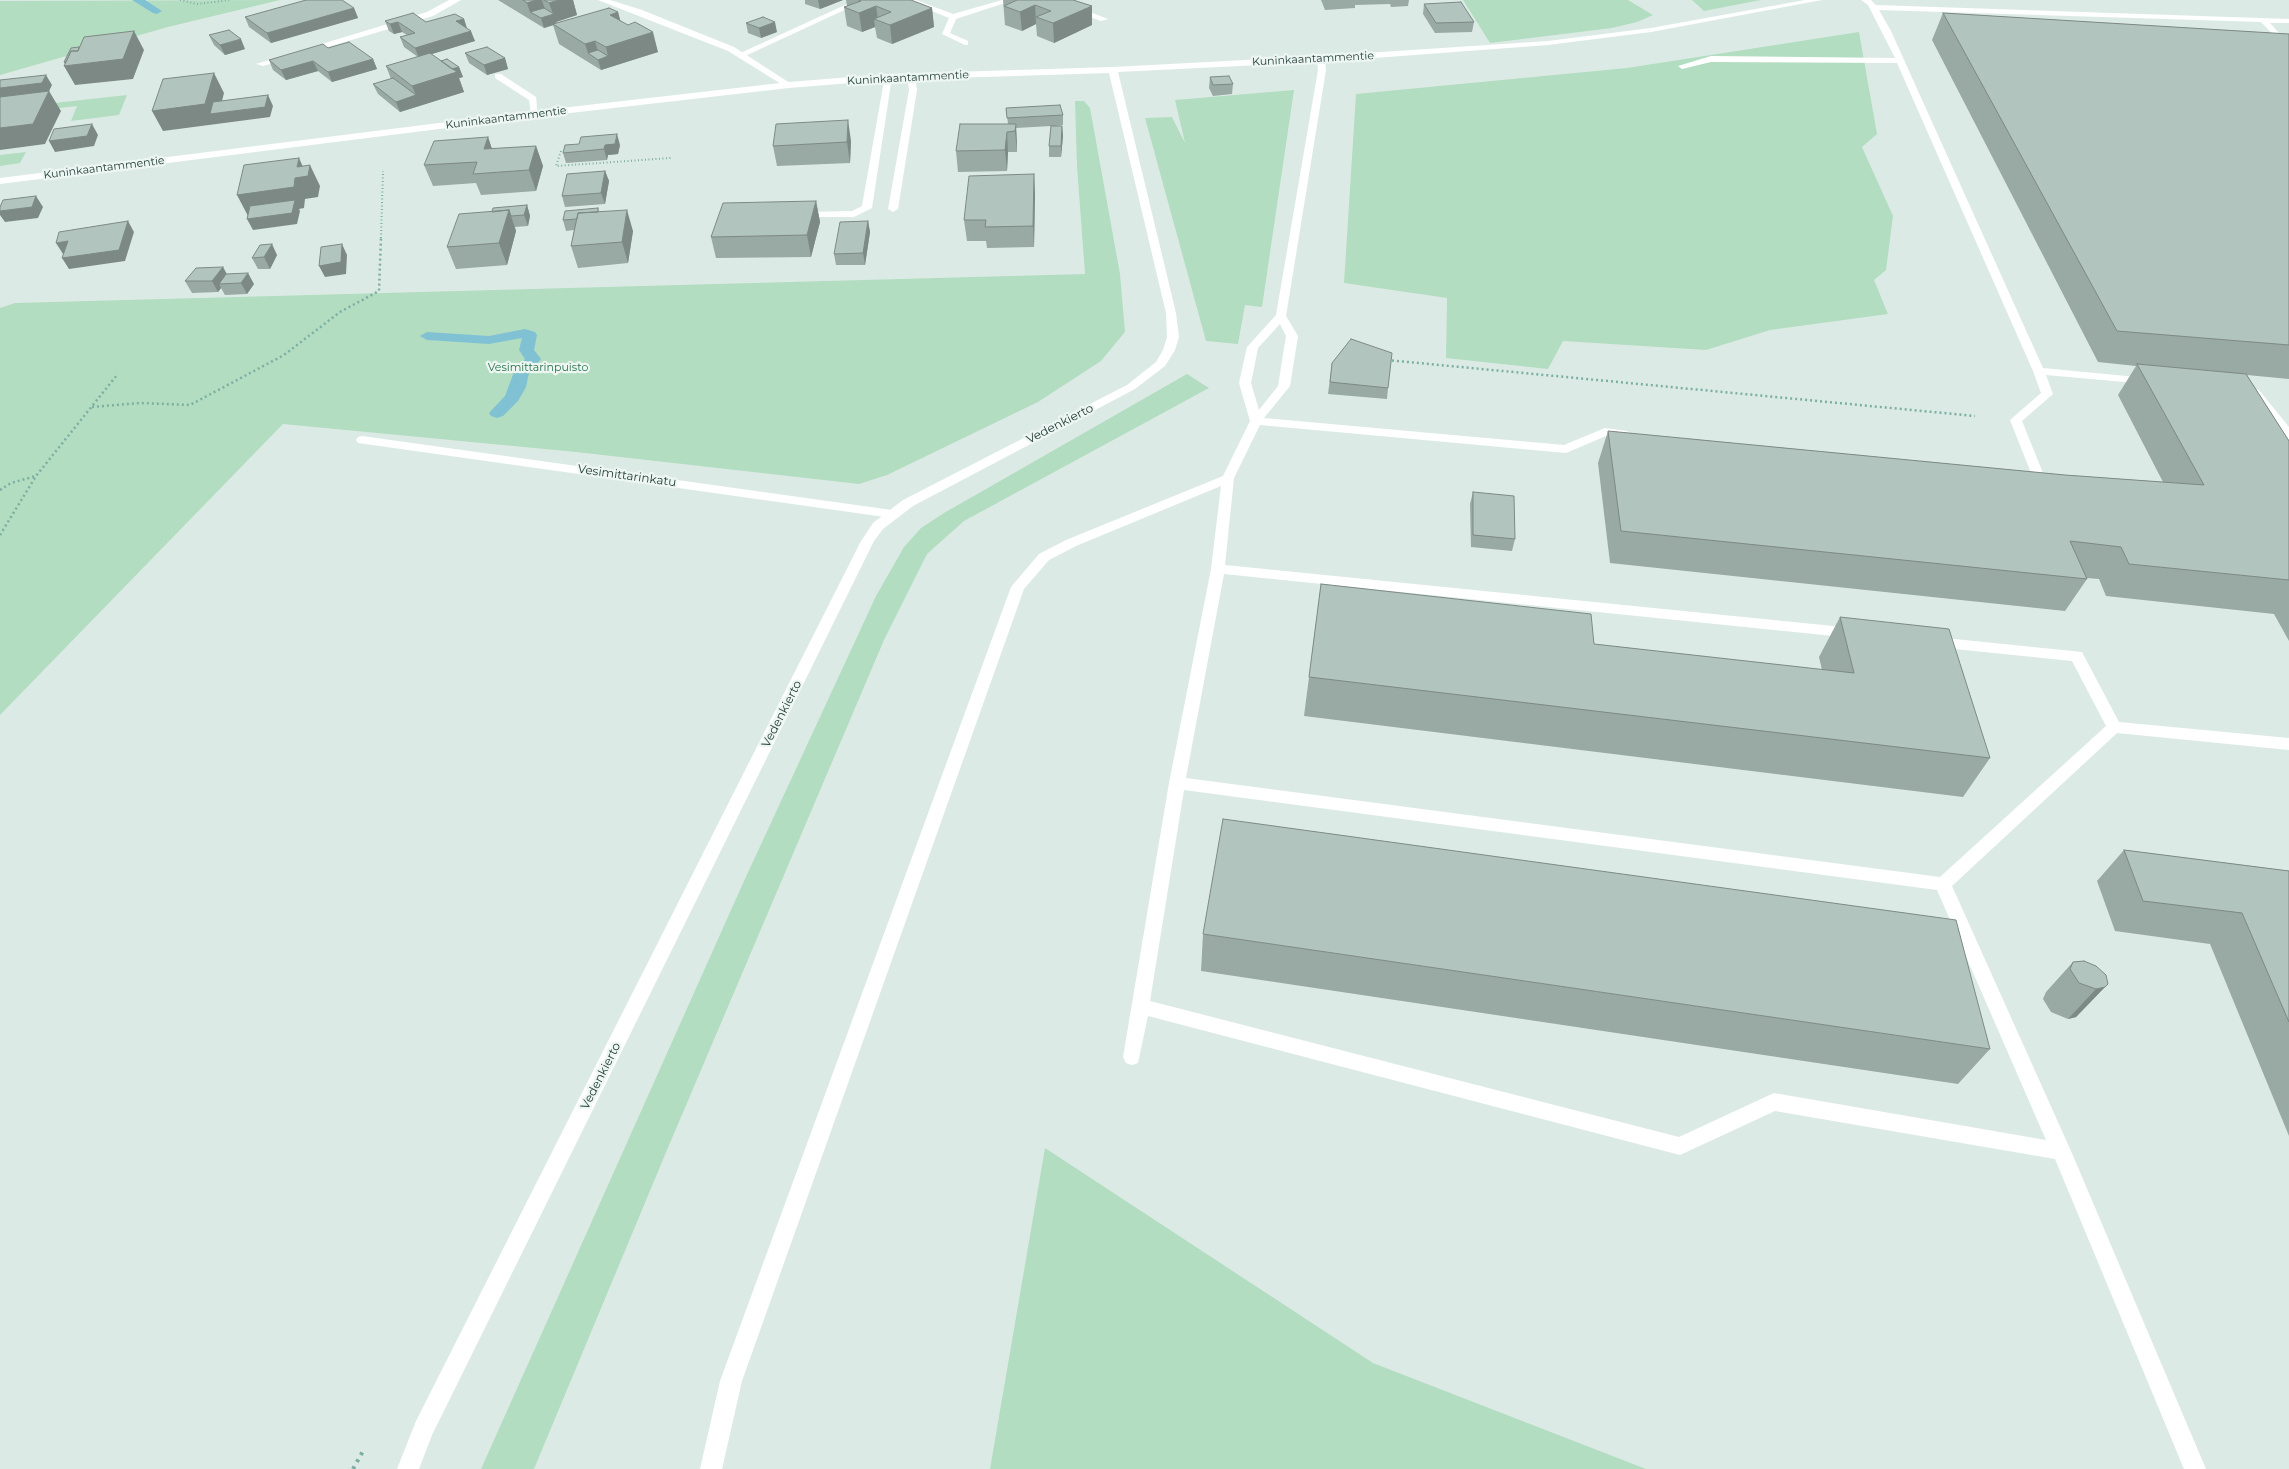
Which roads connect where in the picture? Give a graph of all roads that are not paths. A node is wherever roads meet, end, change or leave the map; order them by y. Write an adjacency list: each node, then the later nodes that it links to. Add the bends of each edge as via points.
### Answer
1 (457, 0): 21 (street, via 430,14)
2 (602, 0): 18 (street, via 639,12)
3 (862, 0): 18 (street)
4 (909, 0): 10 (street)
5 (1010, 0): 10 (street)
6 (1051, 0): 12 (street)
7 (1818, 0): 19 (street, Kuninkaantammentie, via 1651,30 1566,41)
8 (1865, 0): 9 (street)
9 (1874, 7): 11 (street); 20 (street)
10 (953, 17): 16 (street, via 946,34)
11 (2151, 17): 13 (street); 15 (street)
12 (1104, 19)
13 (2262, 20): 14 (street); 17 (street)
14 (2289, 21)
15 (2157, 25)
16 (966, 42)
17 (2289, 49)
18 (740, 55): 27 (street)
19 (1321, 59): 23 (street, Kuninkaantammentie); 32 (street, via 1322,70)
20 (1900, 61): 22 (street, via 1711,59); 33 (street)
21 (260, 64)
22 (1682, 66)
23 (1113, 70): 25 (street, Kuninkaantammentie); 42 (street, Vedenkierto, via 1171,313 1173,337 1169,350 1161,364 1131,388)
24 (498, 76): 28 (street, via 533,99)
25 (911, 76): 26 (street, Kuninkaantammentie); 30 (street, via 913,90)
26 (888, 77): 27 (street, Kuninkaantammentie); 31 (street, via 867,208 854,214)
27 (789, 85): 28 (street, Kuninkaantammentie)
28 (535, 114): 29 (street, Kuninkaantammentie)
29 (0, 181)
30 (893, 209)
31 (807, 215)
32 (1280, 316): 36 (street, via 1253,347 1250,358 1245,383); 36 (street, via 1292,336 1284,386)
33 (2039, 371): 34 (street); 40 (street, via 2047,394 2016,420 2038,478)
34 (2157, 382)
35 (2245, 391): 37 (street, via 2255,392)
36 (1256, 421): 38 (street, via 1566,449 1605,432); 41 (street)
37 (2289, 435)
38 (1644, 436)
39 (362, 440): 42 (street, Vesimittarinkatu)
40 (2009, 475)
41 (1228, 478): 43 (street); 54 (street, via 1071,542 1044,557 1018,587 731,1381)
42 (892, 514): 53 (street, Vedenkierto, via 878,526 860,559 428,1421)
43 (1218, 569): 44 (street); 48 (street)
44 (1870, 635)
45 (1919, 640): 46 (street, via 2077,656)
46 (2114, 727): 47 (street); 49 (street)
47 (2289, 744)
48 (1177, 783): 49 (street); 50 (street)
49 (1943, 884): 52 (street)
50 (1140, 1006): 51 (street); 52 (street, via 1680,1146 1774,1102)
51 (1132, 1057)
52 (2061, 1151): 55 (street)
53 (408, 1469)
54 (711, 1469)
55 (2195, 1469)

